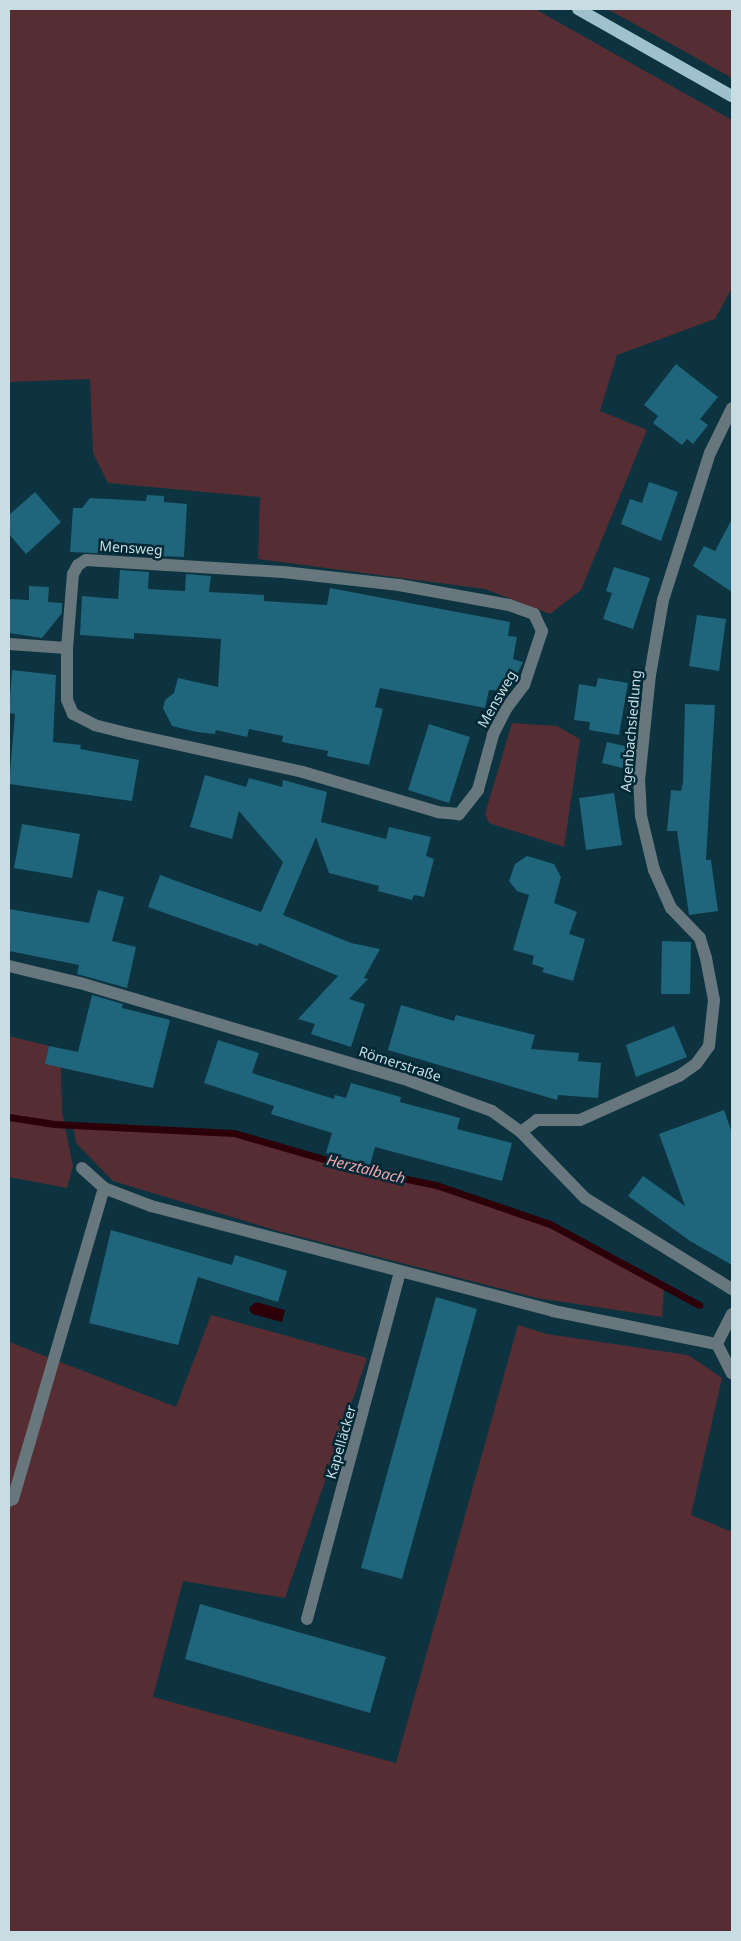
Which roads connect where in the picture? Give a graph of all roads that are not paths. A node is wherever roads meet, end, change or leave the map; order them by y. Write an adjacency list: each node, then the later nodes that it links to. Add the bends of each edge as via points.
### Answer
1 (578, 9): 2 (main road)
2 (732, 96)
3 (732, 408): 7 (street, Agenbachsiedlung, via 710,453 663,600 650,676 640,781 641,816 654,870 671,908 700,938 706,958 714,1000 709,1046 696,1064 679,1076 580,1120 537,1120)
4 (9, 644): 5 (street)
5 (67, 648): 5 (street, Mensweg, via 74,574 78,565 86,560 283,572 399,585 509,605 534,614 542,630 524,685 506,709 493,736 478,790 459,814 438,812 303,772 94,725 73,714 67,700)
6 (9, 966): 7 (street, Römerstraße, via 80,983 410,1081 492,1111)
7 (522, 1132): 11 (street, Römerstraße, via 584,1198)
8 (82, 1168): 9 (street)
9 (104, 1188): 10 (street, via 151,1206); 15 (street, via 13,1499)
10 (400, 1272): 13 (street, via 553,1311); 16 (street, Kapelläcker)
11 (732, 1289)
12 (732, 1314): 13 (street)
13 (717, 1344): 14 (street)
14 (732, 1373)
15 (9, 1501)
16 (308, 1619)

